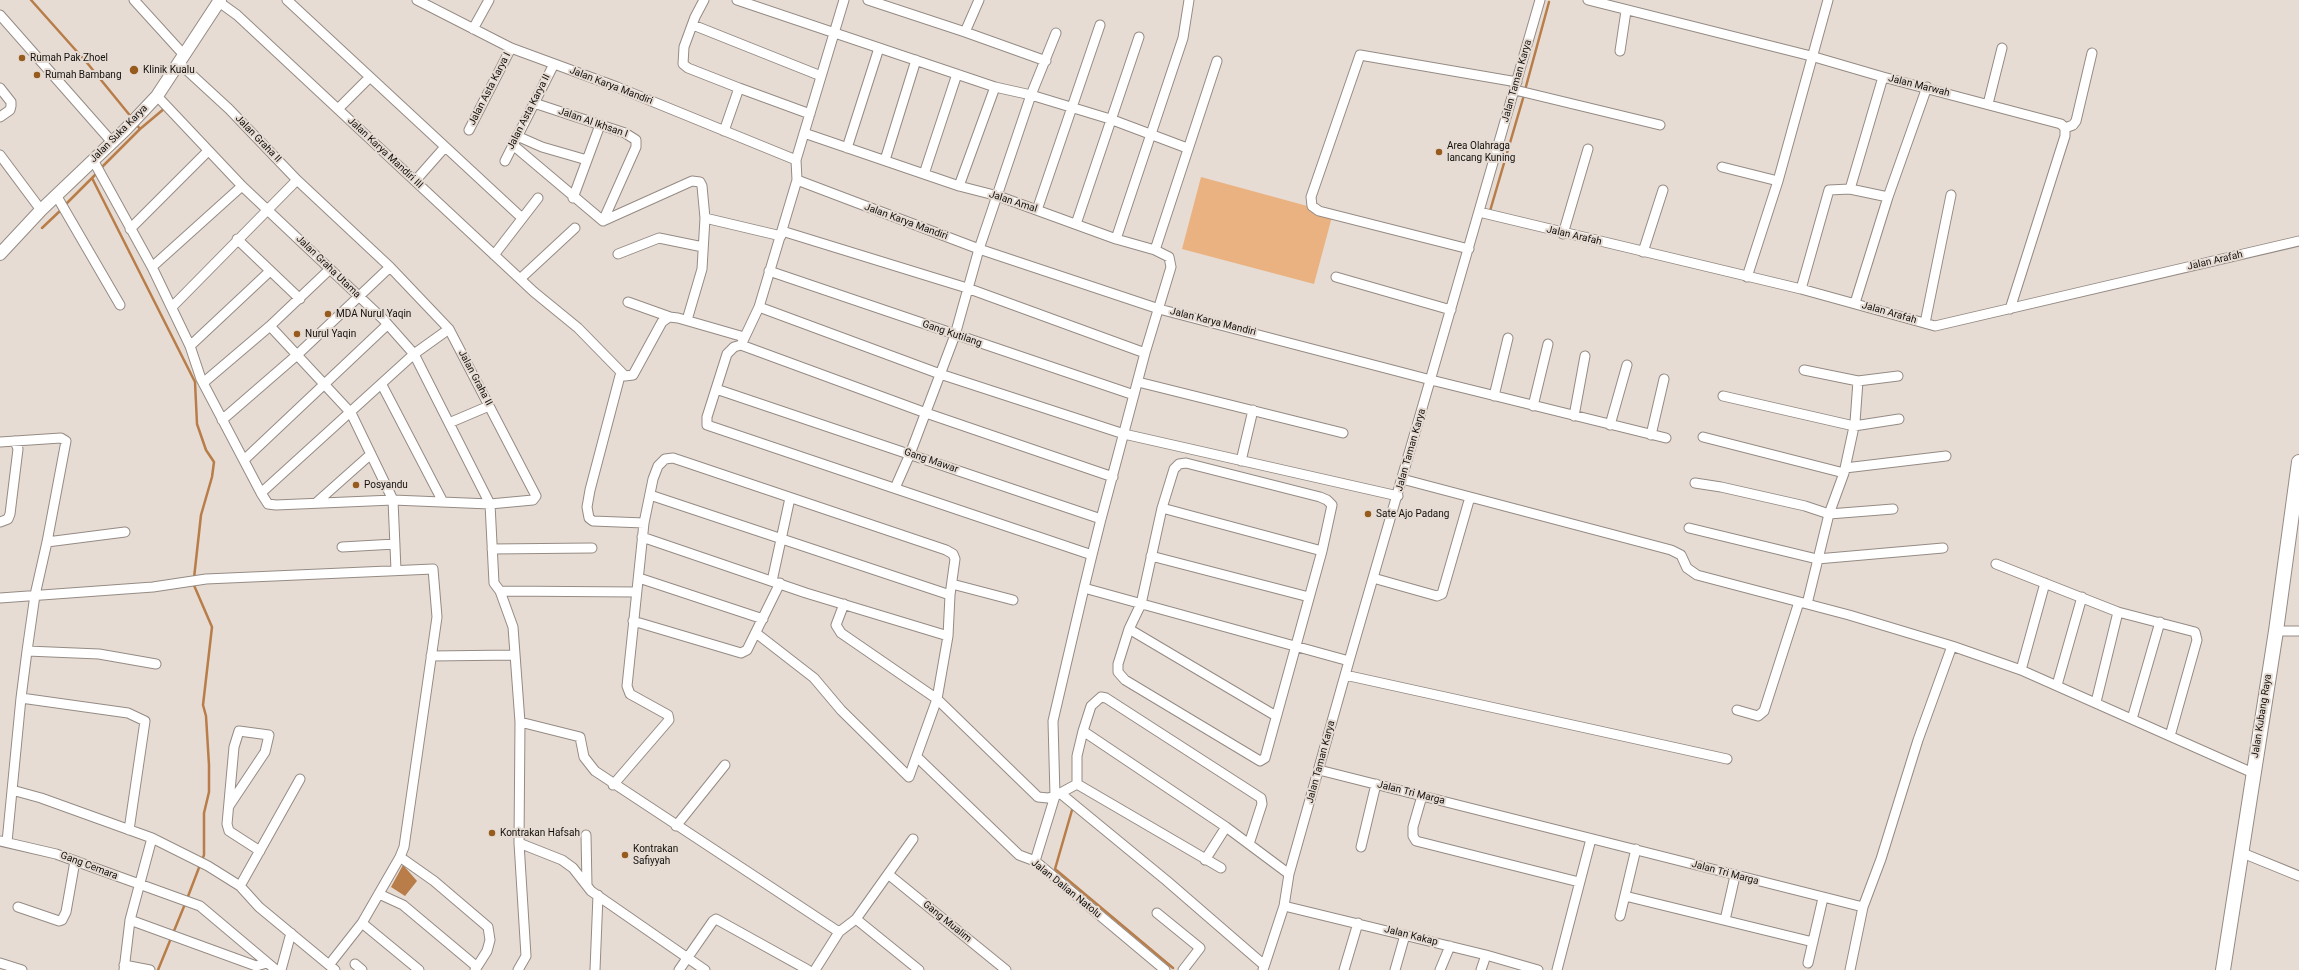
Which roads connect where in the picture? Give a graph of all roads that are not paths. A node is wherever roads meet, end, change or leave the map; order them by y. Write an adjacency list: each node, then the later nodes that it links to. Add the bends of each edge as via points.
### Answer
1 (134, 0): 33 (street, Jalan Graha II)
2 (287, 0): 37 (street)
3 (416, 0): 19 (street, Jalan Karya Mandiri)
4 (489, 0): 19 (street)
5 (704, 0): 17 (street)
6 (737, 0): 21 (street)
7 (844, 0): 21 (street)
8 (868, 0): 20 (street)
9 (979, 0): 20 (street)
10 (1189, 0): 59 (street, via 1183,38)
11 (1540, 0): 39 (street, Jalan Taman Karya)
12 (1588, 0): 15 (street, Jalan Marwah)
13 (1828, 0): 29 (street)
14 (221, 2): 33 (main road, Jalan Suka Karya); 49 (street, Jalan Karya Mandiri III)
15 (1626, 11): 27 (street); 29 (street, Jalan Marwah)
16 (0, 15): 61 (street)
17 (693, 25): 36 (street); 43 (street, via 683,53 684,66)
18 (1100, 25): 48 (street)
19 (473, 29): 24 (street, Jalan Karya Mandiri)
20 (965, 32): 31 (street)
21 (834, 33): 25 (street); 36 (street)
22 (1056, 33): 31 (street)
23 (1139, 38): 52 (street)
24 (511, 48): 34 (street, Jalan Karya Mandiri); 56 (street, Jalan Asta Karya I)
25 (879, 48): 30 (street); 64 (street)
26 (2002, 48): 47 (street)
27 (1620, 50)
28 (2092, 53): 55 (street, via 2076,121)
29 (1811, 56): 38 (street, Jalan Marwah); 79 (street)
30 (916, 60): 35 (street); 72 (street)
31 (1046, 61): 44 (street)
32 (1217, 61): 65 (street)
33 (183, 62): 45 (main road, Jalan Suka Karya); 76 (street, Jalan Graha II)
34 (554, 64): 46 (street, Jalan Asta Karya II); 57 (street, Jalan Karya Mandiri)
35 (957, 74): 40 (street); 75 (street)
36 (822, 76): 50 (street)
37 (370, 77): 49 (street); 63 (street)
38 (1883, 77): 41 (street, Jalan Marwah); 83 (street)
39 (1516, 86): 54 (street); 93 (street, Jalan Taman Karya); 107 (street, via 1360,55 1312,197 1312,206 1318,211)
40 (995, 87): 44 (street); 81 (street)
41 (1927, 87): 47 (street, Jalan Marwah); 87 (street)
42 (0, 88): 51 (street, via 11,102 11,106)
43 (739, 88): 50 (street); 57 (street)
44 (1031, 95): 48 (street); 86 (street)
45 (158, 98): 61 (main road, Jalan Suka Karya); 67 (street, Jalan Graha Utama)
46 (534, 103): 53 (street, Jalan Al Ikhsan I); 60 (street, Jalan Asta Karya II)
47 (1988, 104): 55 (street, Jalan Marwah, via 2059,123)
48 (1072, 107): 52 (street); 92 (street)
49 (338, 109): 78 (street, Jalan Karya Mandiri III)
50 (810, 114): 58 (street)
51 (0, 118)
52 (1110, 119): 59 (street); 97 (street)
53 (600, 125): 70 (street); 96 (street, Jalan Al Ikhsan I, via 628,134 636,142)
54 (1660, 125)
55 (2064, 128): 131 (street, via 2065,136)
56 (469, 130)
57 (724, 131): 71 (street, Jalan Karya Mandiri)
58 (804, 133): 64 (street, Jalan Amal); 71 (street)
59 (1151, 135): 65 (street); 103 (street)
60 (517, 136): 62 (street, Jalan Asta Karya II); 70 (street, via 542,147)
61 (112, 142): 69 (main road, Jalan Suka Karya)
62 (513, 145): 73 (street, Jalan Asta Karya II); 89 (street)
63 (445, 147): 78 (street); 94 (street)
64 (847, 148): 72 (street, Jalan Amal)
65 (1187, 148): 108 (street)
66 (1588, 149): 101 (street)
67 (208, 151): 80 (street, Jalan Graha Utama); 99 (street)
68 (0, 155): 90 (street)
69 (93, 160): 85 (main road, Jalan Suka Karya); 99 (street)
70 (587, 160): 89 (street)
71 (796, 160): 77 (street)
72 (885, 160): 75 (street, Jalan Amal)
73 (505, 161)
74 (1722, 167): 79 (street)
75 (924, 174): 81 (street, Jalan Amal)
76 (297, 180): 91 (street); 114 (street, Jalan Graha II)
77 (797, 180): 100 (street); 106 (street, Jalan Karya Mandiri)
78 (415, 181): 112 (street, Jalan Karya Mandiri III)
79 (1778, 181): 119 (street)
80 (242, 186): 91 (street, Jalan Graha Utama); 113 (street)
81 (959, 186): 86 (street, Jalan Amal)
82 (1663, 190): 109 (street)
83 (1850, 190): 87 (street); 122 (street, via 1829,190)
84 (1951, 195): 135 (street)
85 (56, 196): 90 (main road, Jalan Suka Karya); 127 (street)
86 (998, 196): 92 (street, Jalan Amal); 106 (street)
87 (1888, 197): 126 (street)
88 (538, 198): 94 (street)
89 (573, 198): 96 (street)
90 (41, 210): 110 (main road, Jalan Suka Karya)
91 (267, 210): 102 (street); 115 (street, Jalan Graha Utama)
92 (1037, 210): 97 (street, Jalan Amal)
93 (1479, 212): 101 (street, Jalan Arafah); 107 (street, Jalan Taman Karya)
94 (522, 218): 112 (street)
95 (705, 218): 96 (street, via 702,186 700,182 692,181); 100 (street); 105 (street)
96 (603, 221)
97 (1076, 224): 103 (street, Jalan Amal)
98 (575, 228): 120 (street)
99 (130, 229): 113 (street)
100 (781, 233): 117 (street); 121 (street)
101 (1563, 234): 109 (street, Jalan Arafah)
102 (237, 239): 116 (street); 128 (street)
103 (1116, 239): 108 (street, Jalan Amal)
104 (2299, 241): 131 (street, Jalan Arafah)
105 (703, 247): 111 (street, via 659,238); 134 (street, via 702,269)
106 (979, 249): 121 (street); 130 (street, Jalan Karya Mandiri)
107 (1469, 249): 132 (street, Jalan Taman Karya)
108 (1155, 250): 130 (street, Jalan Amal, via 1167,255 1171,264)
109 (1643, 252): 119 (street, Jalan Arafah)
110 (0, 254)
111 (618, 254)
112 (494, 255): 120 (street, Jalan Karya Mandiri III)
113 (152, 267): 128 (street)
114 (390, 267): 123 (street); 138 (street, Jalan Graha II)
115 (330, 269): 123 (street, Jalan Graha Utama); 124 (street)
116 (270, 271): 124 (street); 143 (street)
117 (769, 271): 129 (street); 139 (street, Gang Kutilang)
118 (1336, 277): 132 (street)
119 (1747, 277): 122 (street, Jalan Arafah)
120 (520, 279): 150 (street, Jalan Karya Mandiri III, via 578,328)
121 (967, 288): 139 (street); 144 (street)
122 (1801, 289): 126 (street, Jalan Arafah)
123 (359, 297): 136 (street, Jalan Graha Utama); 146 (street)
124 (300, 298): 137 (street)
125 (628, 302): 133 (street)
126 (1855, 303): 135 (street, Jalan Arafah)
127 (120, 305)
128 (172, 307): 143 (street)
129 (759, 307): 141 (street); 151 (street)
130 (1159, 309): 144 (street, Jalan Amal); 154 (street, Jalan Karya Mandiri)
131 (2010, 309): 135 (street, Jalan Arafah, via 1938,326)
132 (1451, 310): 154 (street, Jalan Taman Karya)
133 (670, 317): 134 (street); 150 (street, via 662,322 633,376 625,376)
134 (687, 320): 141 (street)
135 (1925, 324)
136 (388, 325): 145 (street, Jalan Graha Utama); 158 (street)
137 (270, 326): 146 (street); 156 (street)
138 (449, 328): 145 (street); 164 (street, Jalan Graha II)
139 (955, 335): 151 (street); 161 (street, Gang Kutilang)
140 (1508, 338): 162 (street)
141 (742, 341): 160 (street, via 728,351); 168 (street)
142 (1548, 344): 165 (street)
143 (190, 346): 156 (street)
144 (1145, 353): 157 (street, Jalan Amal)
145 (414, 354): 159 (street); 172 (street, Jalan Graha Utama)
146 (297, 355): 158 (street); 171 (street)
147 (1585, 356): 169 (street)
148 (1627, 365): 173 (street)
149 (1804, 370): 155 (street)
150 (621, 372): 207 (street, via 587,507 589,518 593,521)
151 (940, 374): 168 (street); 176 (street)
152 (1898, 376): 155 (street)
153 (1664, 379): 177 (street)
154 (1431, 380): 162 (street, Jalan Karya Mandiri); 190 (street, Jalan Taman Karya)
155 (1858, 381): 174 (street)
156 (203, 382): 171 (street)
157 (1138, 382): 161 (street, Jalan Amal); 166 (street)
158 (324, 384): 167 (street); 185 (street)
159 (382, 385): 167 (street); 200 (street)
160 (716, 388): 183 (street, Gang Mawar); 192 (street, via 706,421 710,427)
161 (1134, 395): 176 (street, Jalan Amal)
162 (1494, 396): 165 (street, Jalan Karya Mandiri)
163 (1722, 396): 174 (street)
164 (490, 406): 172 (street); 201 (street, Jalan Graha II, via 536,496 532,500)
165 (1533, 406): 169 (street, Jalan Karya Mandiri)
166 (1253, 410): 175 (street); 186 (street)
167 (351, 413): 182 (street); 193 (street)
168 (926, 413): 183 (street); 189 (street)
169 (1574, 416): 173 (street, Jalan Karya Mandiri)
170 (1899, 419): 174 (street)
171 (222, 420): 185 (street)
172 (449, 423): 201 (street, Jalan Graha Utama)
173 (1610, 425): 177 (street, Jalan Karya Mandiri)
174 (1854, 426): 188 (street)
175 (1343, 433)
176 (1124, 434): 186 (street); 189 (street, Jalan Amal)
177 (1651, 435): 179 (street, Jalan Karya Mandiri)
178 (1703, 437): 188 (street)
179 (1666, 438)
180 (15, 441): 181 (street); 206 (street, via 18,449 10,514 8,520); 212 (street, via 61,438 66,441)
181 (0, 442)
182 (371, 454): 198 (street); 199 (street)
183 (910, 454): 192 (street); 205 (street, Gang Mawar)
184 (1946, 456): 188 (street)
185 (244, 460): 193 (street)
186 (1241, 461): 195 (street)
187 (2299, 467): 246 (highway, Jalan Kubang Raya)
188 (1844, 470): 204 (street)
189 (1113, 477): 205 (street, Jalan Amal)
190 (1402, 479): 195 (street, Jalan Taman Karya); 196 (street)
191 (1694, 483): 204 (street, via 1721,487)
192 (895, 488): 219 (street)
193 (261, 493): 199 (street, Jalan Graha II, via 269,504)
194 (650, 495): 197 (street, via 658,466 667,458); 207 (street); 211 (street)
195 (1398, 496): 225 (street, Jalan Taman Karya)
196 (1470, 497): 225 (street, via 1442,594 1437,596); 238 (street, via 1671,550 1681,556 1687,568 1697,575)
197 (790, 498): 211 (street); 228 (street, via 950,552 955,559)
198 (393, 500): 199 (street, Jalan Graha II); 200 (street, Jalan Graha II); 213 (street)
199 (317, 502)
200 (444, 502): 201 (street, Jalan Graha II)
201 (490, 504): 215 (street)
202 (1162, 508): 218 (street); 218 (street, via 1176,466 1184,463 1320,497 1332,506); 220 (street)
203 (1893, 509): 204 (street)
204 (1829, 514): 221 (street)
205 (1101, 519): 219 (street)
206 (0, 522)
207 (644, 523): 210 (street)
208 (1689, 528): 221 (street)
209 (125, 532): 212 (street)
210 (642, 537): 224 (street); 226 (street)
211 (780, 540): 226 (street); 233 (street)
212 (47, 542): 232 (street)
213 (395, 544): 214 (street); 223 (street)
214 (342, 547)
215 (492, 548): 216 (street); 230 (street, via 494,584)
216 (592, 548)
217 (1943, 548): 221 (street)
218 (1322, 552): 234 (street)
219 (1088, 554): 229 (street)
220 (1151, 556): 234 (street); 240 (street)
221 (1817, 559): 238 (street)
222 (1996, 564): 227 (street)
223 (396, 570): 232 (street, via 206,579 153,587); 254 (street, via 433,569 437,617)
224 (639, 578): 231 (street); 242 (street)
225 (1373, 578): 255 (street, Jalan Taman Karya)
226 (776, 582): 239 (street); 242 (street)
227 (2045, 583): 236 (street); 257 (street)
228 (952, 584): 233 (street); 237 (street)
229 (1084, 588): 240 (street); 279 (street, via 1053,721)
230 (500, 591): 231 (street); 253 (street, via 513,627)
231 (636, 592): 243 (street)
232 (35, 595): 235 (street); 252 (street)
233 (950, 595): 249 (street)
234 (1309, 597): 251 (street)
235 (0, 598)
236 (2082, 598): 241 (street); 259 (street)
237 (1013, 600)
238 (1803, 603): 250 (street); 263 (street, via 1764,711 1758,716)
239 (844, 604): 249 (street); 261 (street, via 836,625 841,633)
240 (1141, 604): 245 (street); 251 (street)
241 (2118, 612): 244 (street); 262 (street)
242 (764, 619): 248 (street)
243 (633, 622): 248 (street, via 741,653 747,650); 277 (street, via 627,691 668,715 669,720)
244 (2160, 622): 265 (street); 268 (street, via 2192,630 2198,638)
245 (1129, 629): 264 (street); 264 (street, via 1118,664 1119,675 1257,761 1265,758)
246 (2276, 631): 247 (street); 273 (highway, Jalan Kubang Raya)
247 (2299, 631)
248 (756, 633): 269 (street, via 814,678 841,710 909,777)
249 (948, 636): 261 (street)
250 (1952, 646): 257 (street); 315 (street)
251 (1294, 647): 255 (street); 264 (street)
252 (27, 650): 256 (street, via 99,654); 260 (street)
253 (515, 655): 254 (street); 266 (street)
254 (431, 656): 296 (street, via 404,847)
255 (1348, 661): 258 (street, Jalan Taman Karya)
256 (156, 664)
257 (2021, 670): 259 (street)
258 (1345, 675): 270 (street); 272 (street, Jalan Taman Karya)
259 (2057, 684): 262 (street)
260 (21, 698): 278 (street); 284 (street, via 128,713 145,720)
261 (936, 699): 269 (street); 279 (street, via 1038,797)
262 (2096, 702): 265 (street)
263 (1737, 710)
264 (1276, 716)
265 (2132, 720): 268 (street)
266 (520, 722): 277 (street, via 580,737 587,762); 290 (street)
267 (1083, 731): 275 (street, via 1077,756); 283 (street); 291 (street, via 1091,706 1098,698 1106,698 1259,797 1262,804)
268 (2170, 736): 273 (street)
269 (917, 757): 299 (street, Jalan Dalian Natolu, via 1019,855)
270 (1727, 759)
271 (724, 765): 282 (street)
272 (1319, 770): 276 (street, Jalan Tri Marga); 302 (street, Jalan Taman Karya)
273 (2253, 773): 295 (highway, Jalan Kubang Raya)
274 (300, 779): 294 (street)
275 (1078, 784): 279 (street); 297 (street)
276 (1376, 784): 280 (street, Jalan Tri Marga); 292 (street)
277 (613, 785): 282 (street)
278 (12, 790): 284 (street); 289 (street)
279 (1057, 794): 299 (street); 335 (street, via 1167,881)
280 (1422, 796): 288 (street, Jalan Tri Marga); 305 (street, via 1413,828 1413,838 1419,842)
281 (229, 806): 281 (street, via 265,752 269,735 239,732 234,747); 294 (street, via 227,828)
282 (676, 826): 323 (street)
283 (1226, 827): 291 (street); 297 (street)
284 (129, 830): 286 (street)
285 (586, 835): 308 (street)
286 (152, 838): 306 (street); 307 (street, via 208,866)
287 (913, 839): 301 (street)
288 (1591, 839): 293 (street, Jalan Tri Marga); 305 (street)
289 (4, 841): 298 (street, Gang Cemara)
290 (519, 843): 308 (street, via 562,860 573,868); 343 (street, via 526,956)
291 (1249, 844): 302 (street)
292 (1361, 847)
293 (1636, 849): 303 (street, Jalan Tri Marga); 311 (street)
294 (260, 851): 307 (street)
295 (2240, 852): 304 (street); 359 (highway, Jalan Kubang Raya)
296 (400, 857): 309 (street); 336 (street, via 434,881 488,927 490,940 487,951)
297 (1205, 860): 300 (street)
298 (75, 861): 306 (street, Gang Cemara); 314 (street, via 62,920)
299 (1035, 861): 350 (street, Jalan Dalian Natolu)
300 (1221, 868)
301 (888, 874): 318 (street); 349 (street, Gang Mualim)
302 (1289, 874): 313 (street, Jalan Taman Karya)
303 (1736, 876): 312 (street, Jalan Tri Marga); 320 (street)
304 (2299, 876)
305 (1580, 882): 357 (street)
306 (141, 886): 319 (street); 330 (street, Gang Cemara, via 200,906)
307 (240, 886): 324 (street, via 259,907)
308 (587, 888): 310 (street)
309 (379, 894): 321 (street); 336 (street, via 403,905)
310 (598, 895): 329 (street); 344 (street)
311 (1624, 896): 317 (street); 320 (street)
312 (1823, 898): 315 (street, Jalan Tri Marga); 326 (street)
313 (1284, 906): 322 (street, Jalan Kakap); 335 (street, Jalan Taman Karya)
314 (18, 907)
315 (1863, 907): 358 (street)
316 (1156, 913): 351 (street, via 1200,948)
317 (1620, 916)
318 (856, 919): 323 (street); 348 (street)
319 (130, 920): 330 (street, via 256,966); 333 (street)
320 (1725, 920): 326 (street)
321 (362, 923): 334 (street); 342 (street)
322 (1358, 923): 325 (street, Jalan Kakap); 352 (street)
323 (839, 932): 337 (street)
324 (291, 933): 334 (street); 341 (street)
325 (1405, 935): 327 (street, Jalan Kakap); 353 (street)
326 (1813, 942): 332 (street)
327 (1450, 946): 328 (street, Jalan Kakap); 354 (street)
328 (1486, 955): 355 (street); 356 (street, Jalan Kakap)
329 (688, 958): 345 (street); 346 (street); 347 (street, via 712,921 716,920)
330 (267, 962): 340 (street, Gang Cemara)
331 (0, 963): 338 (street)
332 (1808, 963)
333 (124, 967): 339 (street)
334 (332, 967)
335 (1264, 968)
336 (476, 969)
337 (818, 969)
338 (22, 970)
339 (150, 970)
340 (276, 970)
341 (280, 970)
342 (419, 970)
343 (518, 970)
344 (595, 970)
345 (679, 970)
346 (705, 970)
347 (808, 970)
348 (919, 970)
349 (1006, 970)
350 (1165, 970)
351 (1182, 970)
352 (1344, 970)
353 (1395, 970)
354 (1440, 970)
355 (1482, 970)
356 (1538, 970)
357 (1557, 970)
358 (1850, 970)
359 (2224, 970)

